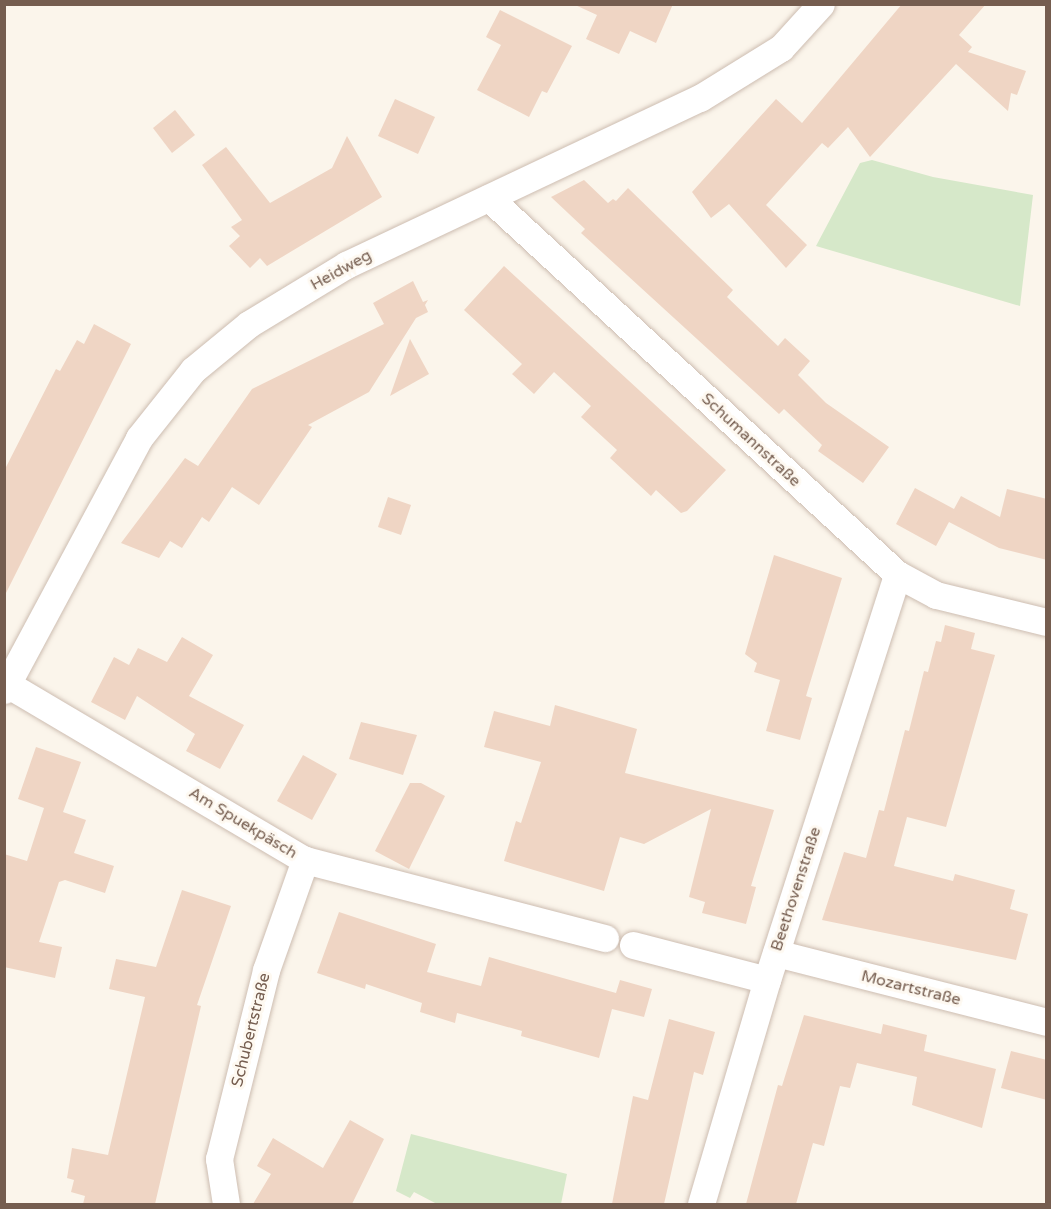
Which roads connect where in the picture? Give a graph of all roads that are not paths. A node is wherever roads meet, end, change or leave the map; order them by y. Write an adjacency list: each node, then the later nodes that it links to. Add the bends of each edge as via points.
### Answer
1 (821, 4): 2 (street, Heidweg, via 781,48 700,98)
2 (489, 198): 3 (street, Schumannstraße); 5 (street, Heidweg, via 346,265 249,324 193,370 139,438)
3 (897, 574): 4 (street, Schumannstraße, via 936,595); 9 (street, Beethovenstraße)
4 (1047, 622)
5 (6, 687): 6 (street, Am Spuekpäsch)
6 (305, 860): 7 (street, Am Spuekpäsch); 12 (street, Schubertstraße, via 266,970 219,1159)
7 (605, 939)
8 (633, 945): 10 (street)
9 (776, 953): 10 (street, Beethovenstraße); 11 (street, Mozartstraße)
10 (767, 980): 13 (street, Beethovenstraße)
11 (1047, 1022)
12 (226, 1204)
13 (700, 1204)

